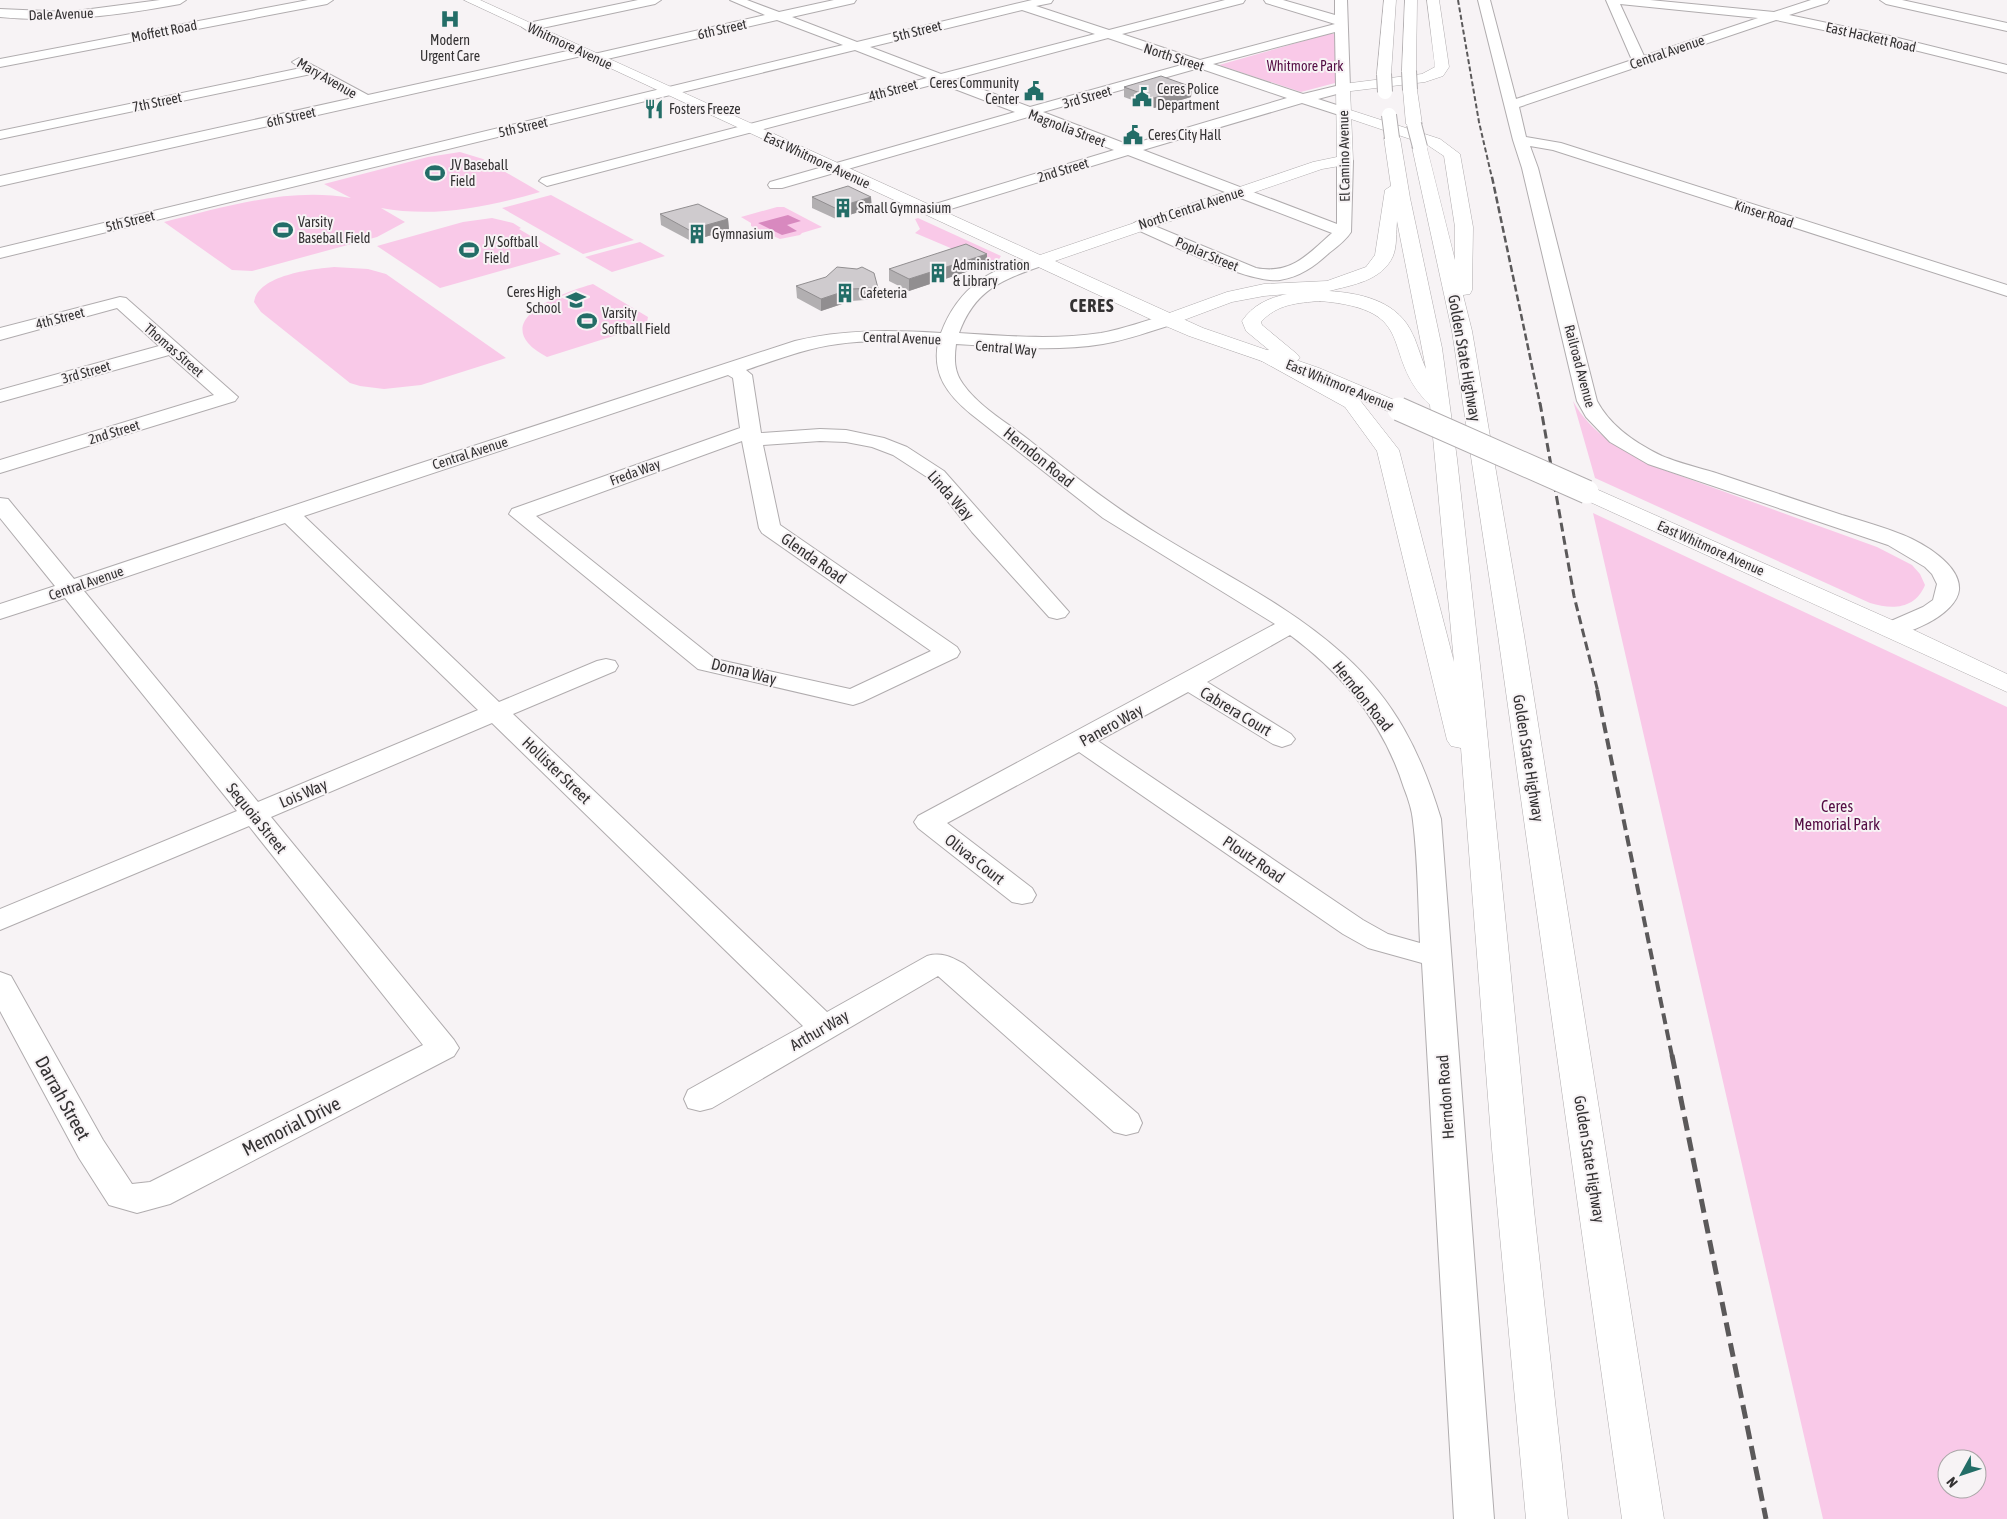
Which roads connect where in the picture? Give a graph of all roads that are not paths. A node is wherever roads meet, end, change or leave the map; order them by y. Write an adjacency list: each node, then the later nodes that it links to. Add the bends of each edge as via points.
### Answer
1 (180, 0): 25 (street, Dale Avenue, via 101,13)
2 (327, 0): 39 (street, Moffett Road)
3 (470, 0): 31 (main road, Whitmore Avenue)
4 (655, 0): 31 (street)
5 (736, 0): 26 (street, Magnolia Street)
6 (850, 0): 26 (street, 6th Street)
7 (1004, 0): 22 (street, North Street)
8 (1047, 0): 22 (street, 5th Street)
9 (1239, 0): 34 (street, 4th Street)
10 (1270, 0): 30 (street)
11 (1340, 0): 30 (street, El Camino Avenue)
12 (1382, 0): 29 (main road)
13 (1390, 0): 29 (main road, Golden State Highway)
14 (1411, 0): 73 (main road, Golden State Highway, bridge, via 1409,71 1417,136)
15 (1433, 0): 44 (main road, via 1442,67 1438,74)
16 (1484, 0): 48 (street, Railroad Avenue)
17 (1612, 0): 20 (street, East Hackett Road); 38 (street)
18 (1823, 0): 27 (street, Central Avenue)
19 (1886, 0): 32 (street)
20 (1655, 2): 23 (street, East Hackett Road)
21 (58, 4): 25 (street)
22 (1022, 6): 34 (street, North Street); 35 (street, 5th Street)
23 (1734, 11): 27 (street, East Hackett Road); 28 (street, East Hackett Road)
24 (0, 14): 25 (street, Dale Avenue)
25 (37, 16): 33 (street)
26 (778, 16): 35 (street, Magnolia Street); 36 (street, 6th Street)
27 (1774, 16): 28 (street, Central Avenue); 41 (street, East Hackett Road)
28 (1758, 21): 38 (street, Central Avenue)
29 (1388, 22): 51 (main road, Golden State Highway, bridge)
30 (1341, 24): 40 (street, 3rd Street); 44 (street, El Camino Avenue)
31 (528, 27): 36 (main road, Whitmore Avenue)
32 (2007, 27)
33 (10, 28)
34 (1106, 34): 40 (street, North Street); 43 (street, 4th Street)
35 (856, 46): 43 (street, Magnolia Street); 45 (street, 5th Street)
36 (588, 55): 45 (main road, Whitmore Avenue); 47 (street, 6th Street)
37 (289, 56): 42 (street, Mary Avenue)
38 (1640, 62): 48 (street, Central Avenue)
39 (0, 63)
40 (1198, 64): 46 (street, North Street); 49 (street, 3rd Street, via 1104,93)
41 (2007, 69)
42 (313, 70): 47 (street, Mary Avenue); 53 (street, 7th Street)
43 (937, 78): 49 (street, Magnolia Street); 52 (street, 4th Street)
44 (1343, 88): 46 (street, 2nd Street); 50 (main road, El Camino Avenue)
45 (671, 92): 52 (main road, East Whitmore Avenue); 67 (street, 5th Street)
46 (1302, 98): 50 (street, North Street); 55 (street, 2nd Street)
47 (366, 100): 59 (street, 6th Street)
48 (1511, 104): 54 (street, Railroad Avenue)
49 (1026, 112): 55 (street, Magnolia Street); 57 (street, 3rd Street)
50 (1343, 118): 51 (main road); 56 (main road, El Camino Avenue)
51 (1381, 119): 58 (main road, Golden State Highway, bridge, via 1392,138); 73 (main road, via 1435,142 1452,154 1464,227)
52 (748, 127): 57 (main road, East Whitmore Avenue); 60 (street, 4th Street)
53 (0, 135)
54 (1520, 140): 70 (street, Kinser Road, via 1556,146); 93 (street, Railroad Avenue, via 1530,168 1592,413 1617,438 1655,460 1896,540 1933,562 1948,584 1942,604)
55 (1127, 151): 62 (street, Magnolia Street); 63 (street, 2nd Street)
56 (1345, 161): 62 (main road, North Central Avenue, via 1319,164); 65 (street, El Camino Avenue)
57 (833, 167): 61 (street, 3rd Street); 63 (main road, East Whitmore Avenue)
58 (1396, 174): 72 (main road, via 1384,256 1372,271 1327,286 1264,290 1227,298); 83 (main road, Golden State Highway, via 1426,308)
59 (0, 181)
60 (547, 181)
61 (776, 185)
62 (1236, 192): 64 (main road, North Central Avenue); 65 (street, Magnolia Street)
63 (928, 211): 69 (main road, East Whitmore Avenue)
64 (1139, 225): 65 (street, Poplar Street, via 1251,272 1278,276 1297,270); 69 (main road, North Central Avenue)
65 (1343, 232)
66 (7, 237): 67 (street)
67 (20, 248): 68 (street, 5th Street)
68 (0, 253)
69 (1038, 261): 72 (main road, East Whitmore Avenue); 76 (street, Herndon Road, via 976,288 955,315)
70 (2007, 291)
71 (120, 302): 75 (street, 4th Street); 77 (street, Thomas Street)
72 (1168, 320): 74 (main road, East Whitmore Avenue); 76 (street, Central Way, via 1105,338 1074,342)
73 (1462, 331): 115 (main road, Golden State Highway, via 1514,655)
74 (1196, 332): 76 (street, Central Way, via 1155,335 1132,343 1088,350 1040,352 976,348); 78 (main road, East Whitmore Avenue)
75 (0, 334)
76 (948, 339): 79 (street, Central Avenue, via 883,335 839,338 802,345); 92 (street, Herndon Road, via 946,366 956,390 1126,524 1248,594)
77 (172, 348): 81 (street, 3rd Street); 82 (street, Thomas Street)
78 (1265, 355): 80 (main road, East Whitmore Avenue); 103 (main road, via 1352,404 1388,450)
79 (728, 368): 84 (street, Glenda Road, via 742,375); 87 (street, Central Avenue)
80 (1312, 372): 83 (main road, via 1260,336 1252,328 1254,315 1279,301 1318,296 1359,302 1384,312 1397,324 1418,374); 93 (main road, East Whitmore Avenue, bridge)
81 (0, 396)
82 (228, 397): 85 (street, 2nd Street)
83 (1439, 404): 103 (main road, Golden State Highway)
84 (752, 436): 88 (street, Freda Way); 91 (street, Linda Way, via 846,436 877,442 900,452 937,475); 94 (street, Glenda Road, via 770,528)
85 (0, 466)
86 (0, 504): 89 (street, Sequoia Street)
87 (289, 514): 89 (street, Central Avenue); 98 (street, Hollister Street)
88 (520, 514): 94 (street, Donna Way, via 707,664 852,697)
89 (71, 588): 90 (street, Central Avenue); 101 (street, Sequoia Street)
90 (0, 612)
91 (1057, 612)
92 (1292, 624): 96 (street, Panero Way); 106 (street, Herndon Road, via 1351,675 1382,713 1402,747 1427,818)
93 (1892, 629): 97 (main road, East Whitmore Avenue)
94 (948, 652)
95 (606, 666): 98 (street, Lois Way)
96 (1189, 682): 99 (street, Cabrera Court); 100 (street, Panero Way)
97 (2007, 684)
98 (497, 712): 101 (street, Lois Way); 108 (street, Hollister Street)
99 (1282, 739)
100 (1081, 741): 102 (street, Panero Way); 106 (street, Ploutz Road, via 1353,927 1378,942)
101 (254, 814): 105 (street, Lois Way); 109 (street, Sequoia Street)
102 (928, 822): 104 (street, Olivas Court)
103 (1481, 822): 114 (main road, Golden State Highway, via 1510,1162)
104 (1022, 895)
105 (0, 920)
106 (1436, 957): 113 (street, Herndon Road)
107 (0, 983): 112 (street, Darrah Street, via 91,1149 121,1195)
108 (824, 1028): 110 (street, Arthur Way); 111 (street, Arthur Way, via 938,963 953,971)
109 (443, 1048): 112 (street, Memorial Drive, via 158,1194)
110 (700, 1099)
111 (1126, 1123)
112 (137, 1199)
113 (1474, 1519)
114 (1547, 1519)
115 (1643, 1519)

